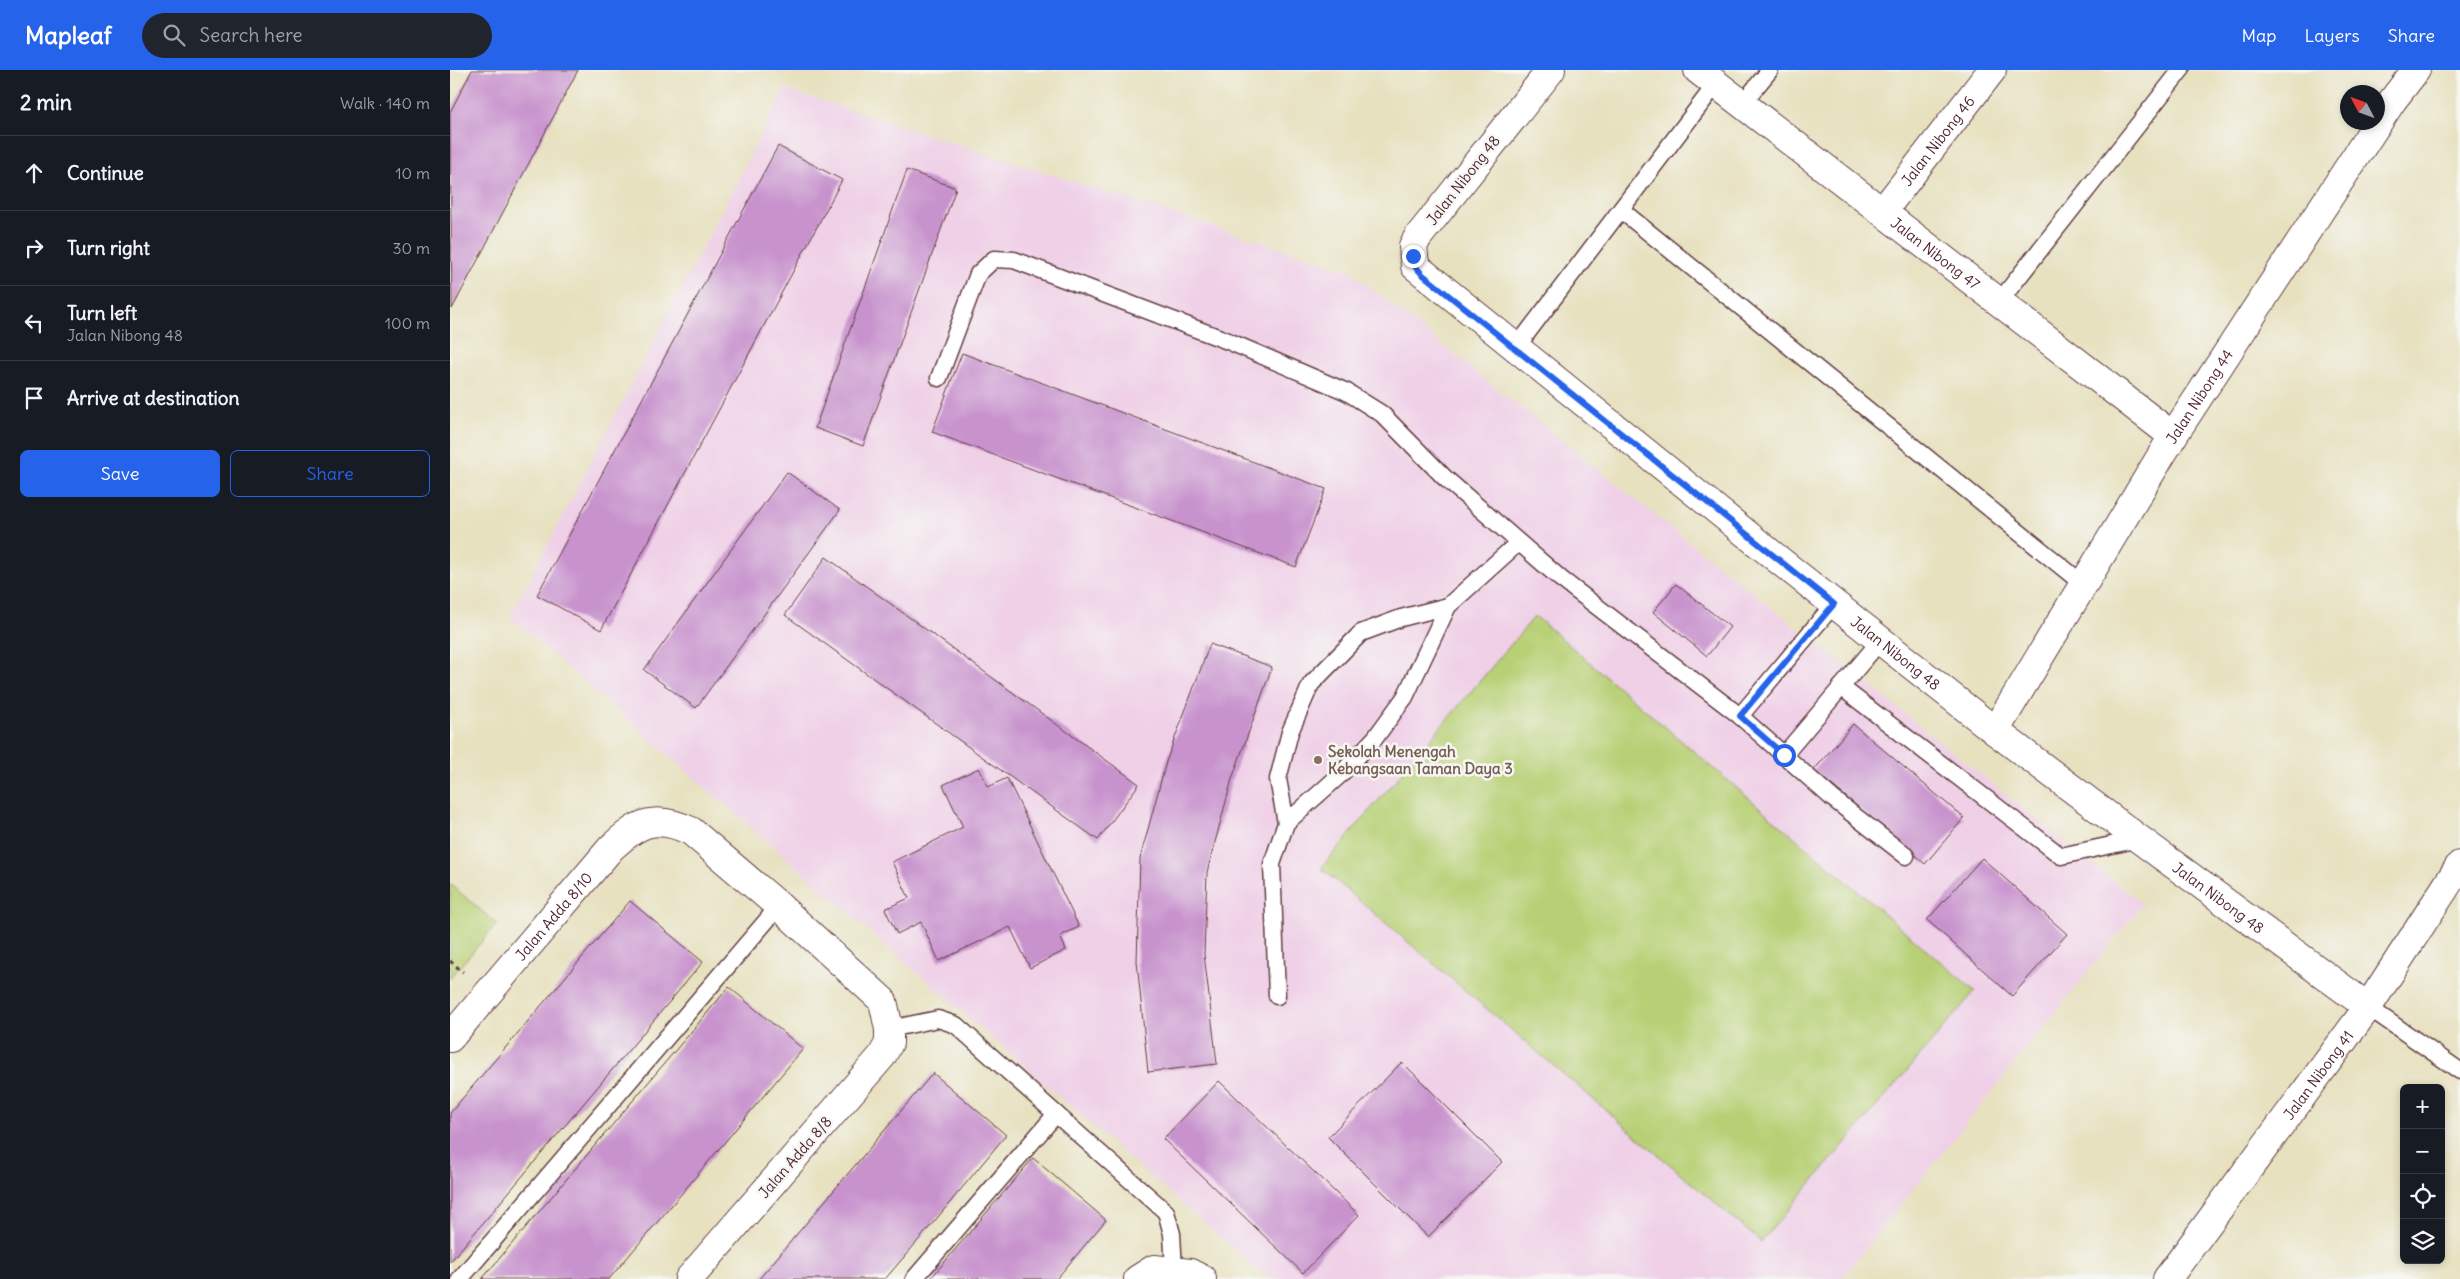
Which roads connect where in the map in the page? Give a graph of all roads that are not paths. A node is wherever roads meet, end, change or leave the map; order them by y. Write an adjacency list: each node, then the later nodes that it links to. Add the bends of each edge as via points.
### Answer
1 (1551, 70): 11 (street, Jalan Nibong 48, via 1413,246 1415,266 1422,274)
2 (1770, 70): 7 (lane)
3 (1992, 70): 9 (street, Jalan Nibong 46)
4 (2181, 70): 10 (lane)
5 (2416, 70): 13 (street, Jalan Nibong 44, via 2392,101)
6 (1707, 77): 7 (street, Jalan Nibong 47); 8 (lane)
7 (1742, 104): 9 (street, Jalan Nibong 47)
8 (1621, 210): 11 (lane); 15 (lane)
9 (1883, 211): 10 (street, Jalan Nibong 47)
10 (1999, 302): 13 (street, Jalan Nibong 47)
11 (1515, 349): 16 (street, Jalan Nibong 48)
12 (939, 378): 14 (lane, via 978,274 994,259 1014,260 1228,341 1346,392 1382,414 1445,478)
13 (2174, 436): 15 (street, Jalan Nibong 44)
14 (1518, 543): 17 (lane); 20 (lane)
15 (2083, 584): 21 (street, Jalan Nibong 44)
16 (1834, 604): 18 (street, Jalan Nibong 48); 20 (lane)
17 (1448, 606): 23 (lane, via 1405,697 1375,738 1340,775); 23 (lane, via 1361,633 1311,684 1290,732 1278,779)
18 (1880, 640): 19 (lane); 21 (street, Jalan Nibong 48)
19 (1841, 687): 22 (lane); 24 (lane, via 2060,856)
20 (1740, 716): 22 (lane)
21 (1995, 731): 24 (street, Jalan Nibong 48)
22 (1784, 755): 25 (lane, via 1832,798)
23 (1286, 822): 28 (lane, via 1272,864)
24 (2139, 840): 29 (street, Jalan Nibong 48)
25 (1906, 856)
26 (2460, 865): 29 (street, Jalan Nibong 41)
27 (779, 906): 30 (street, via 883,1001); 31 (street, Jalan Adda 8/10, via 691,831 675,823 651,823 633,828 611,848); 35 (lane)
28 (1277, 996)
29 (2368, 1007): 32 (lane); 40 (street, Jalan Nibong 41)
30 (889, 1028): 33 (lane, via 938,1019 956,1025); 36 (street, Jalan Adda 8/8, via 889,1043 882,1056)
31 (450, 1038)
32 (2460, 1071)
33 (1056, 1114): 34 (lane, via 1166,1212 1172,1234); 37 (lane)
34 (1174, 1270): 38 (street, via 1154,1269); 39 (street)
35 (460, 1279)
36 (689, 1279)
37 (914, 1279)
38 (1138, 1279)
39 (1202, 1279)
40 (2167, 1279)

